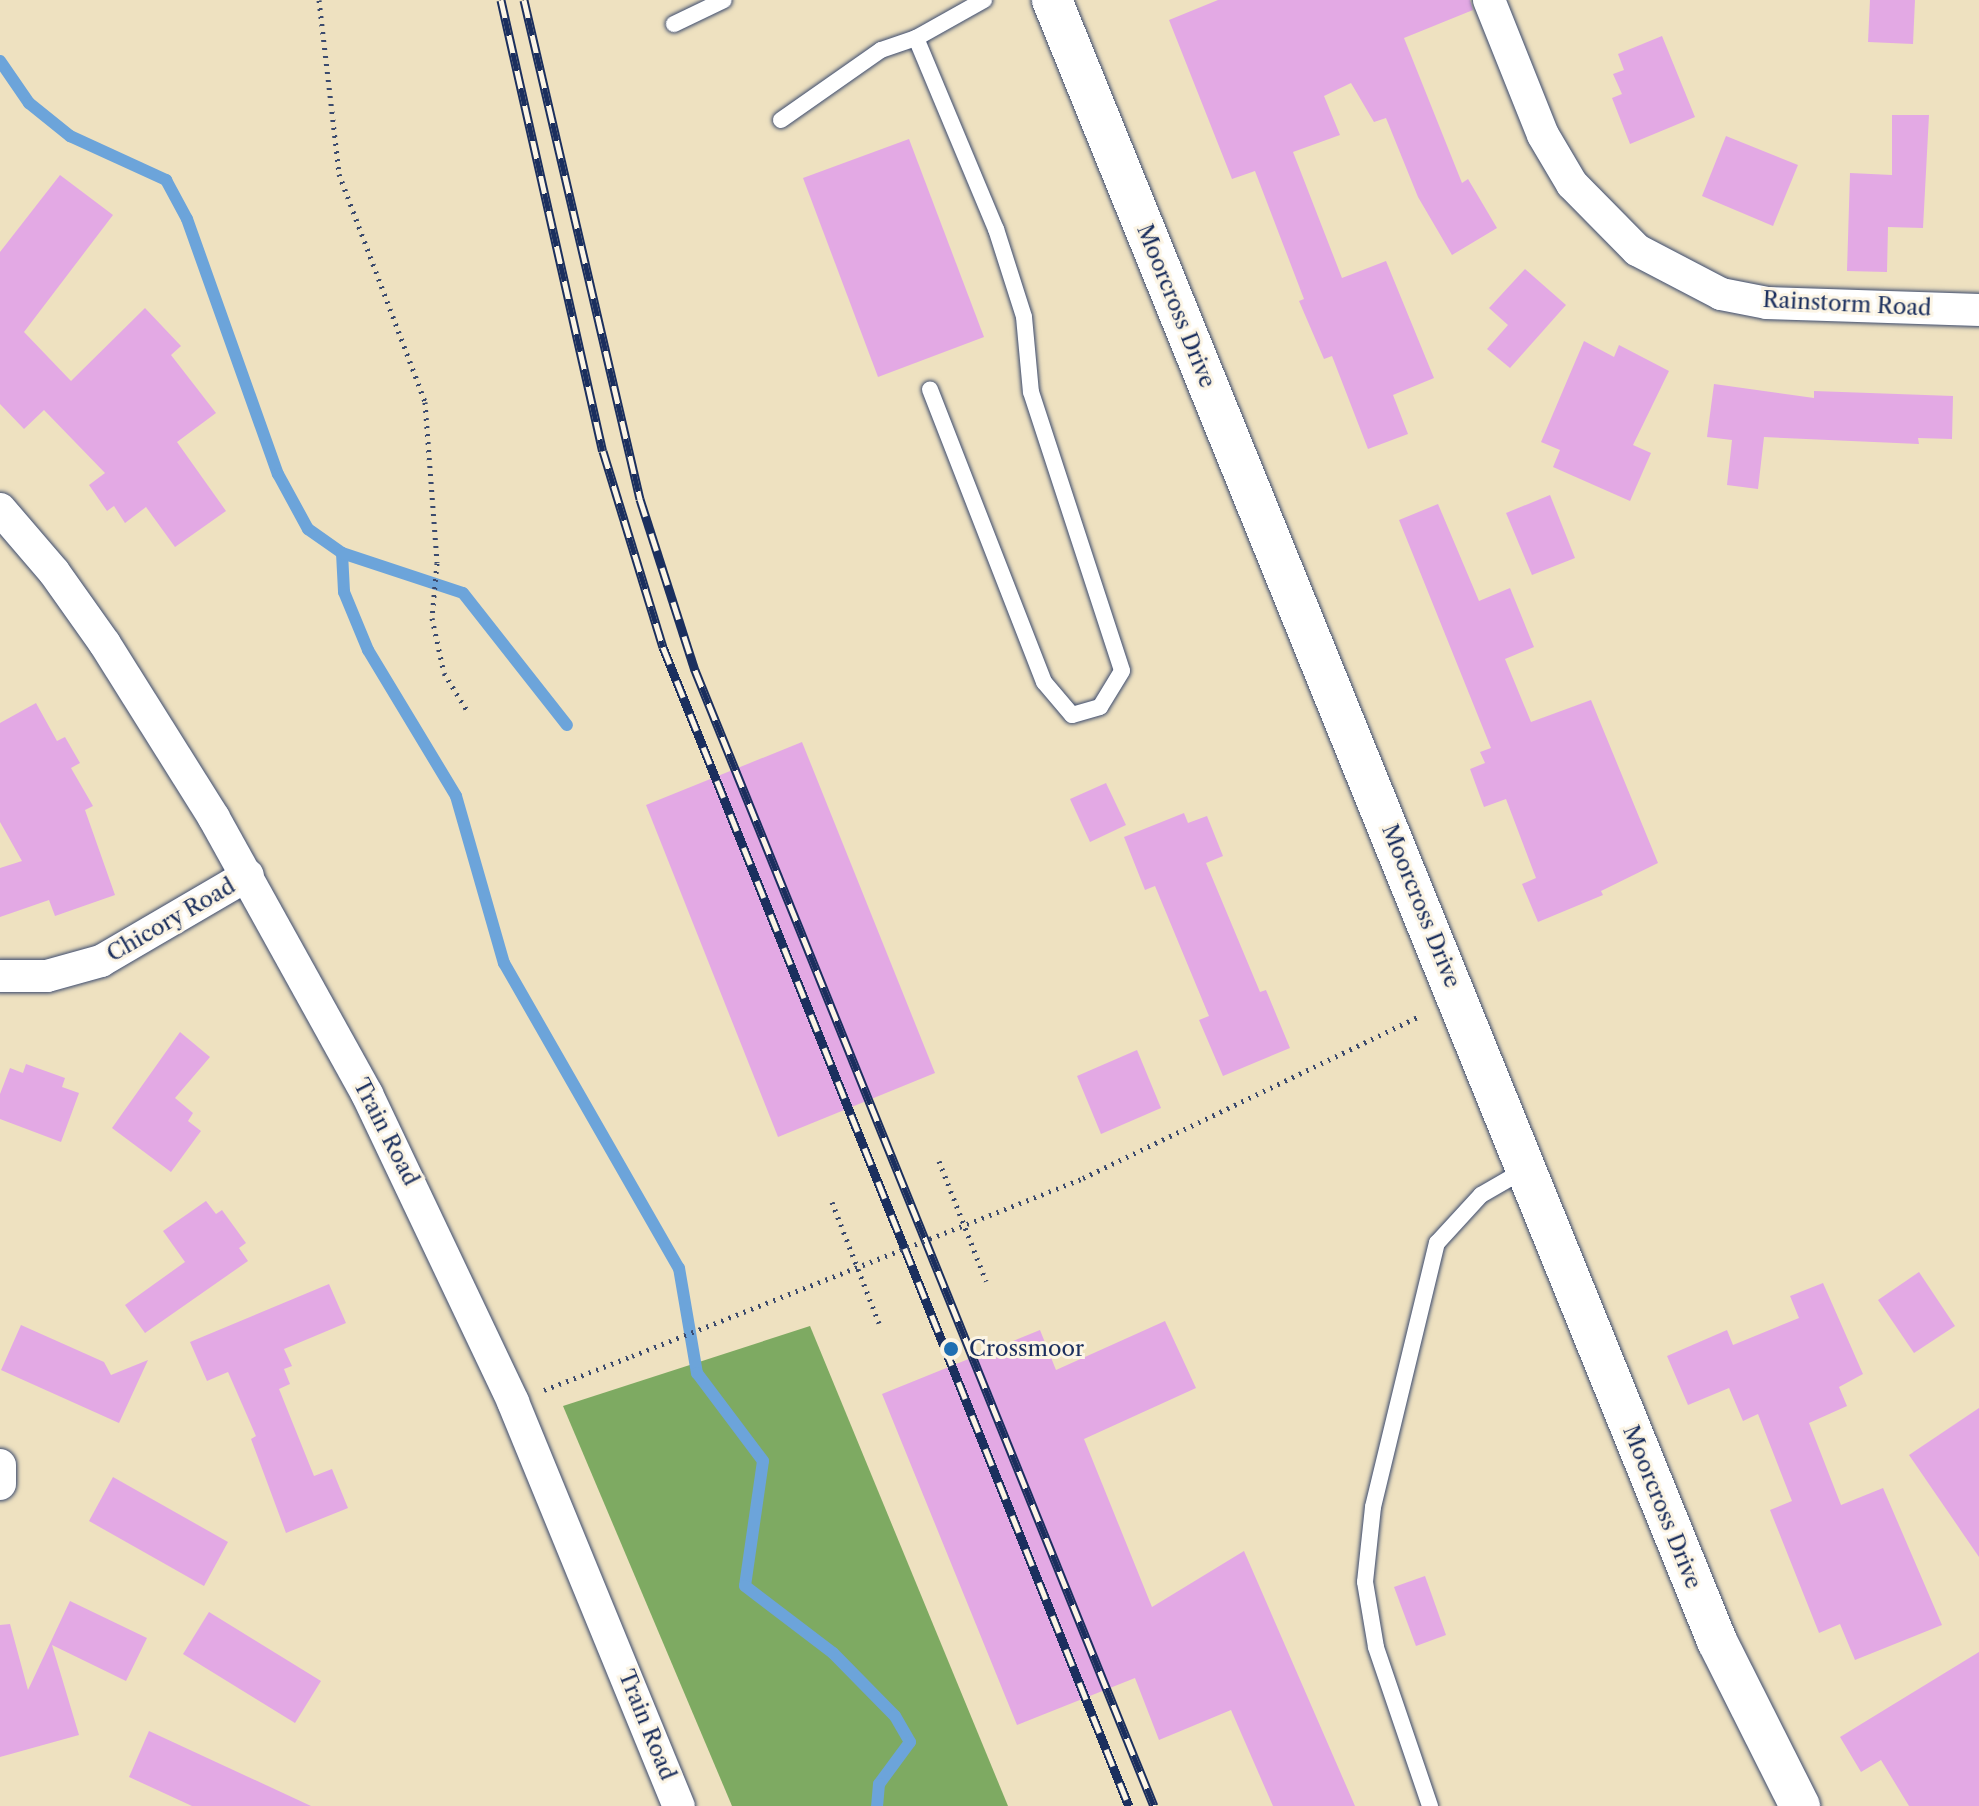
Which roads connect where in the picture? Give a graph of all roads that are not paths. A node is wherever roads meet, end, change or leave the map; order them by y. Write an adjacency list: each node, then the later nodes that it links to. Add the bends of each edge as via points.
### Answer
1 (724, 0): 5 (lane)
2 (984, 0): 6 (lane)
3 (1052, 0): 13 (street, Moorcross Drive)
4 (1489, 0): 8 (street, Rainstorm Road, via 1543,135 1572,184 1637,250 1721,294 1767,303)
5 (674, 24)
6 (916, 38): 7 (lane, via 881,50); 9 (lane, via 1015,287 1035,404 1122,671 1100,707 1072,715 1044,682)
7 (781, 120)
8 (1979, 310)
9 (930, 389)
10 (0, 509): 11 (street, Train Road, via 105,644)
11 (248, 875): 12 (street, Chicory Road, via 101,961 47,976); 16 (street, Train Road, via 388,1136 513,1402)
12 (0, 976)
13 (1526, 1169): 17 (lane, via 1481,1195 1437,1243 1373,1507 1365,1582 1376,1647); 18 (street, Moorcross Drive, via 1717,1641)
14 (0, 1465): 15 (street)
15 (0, 1484)
16 (679, 1806)
17 (1430, 1806)
18 (1800, 1806)

